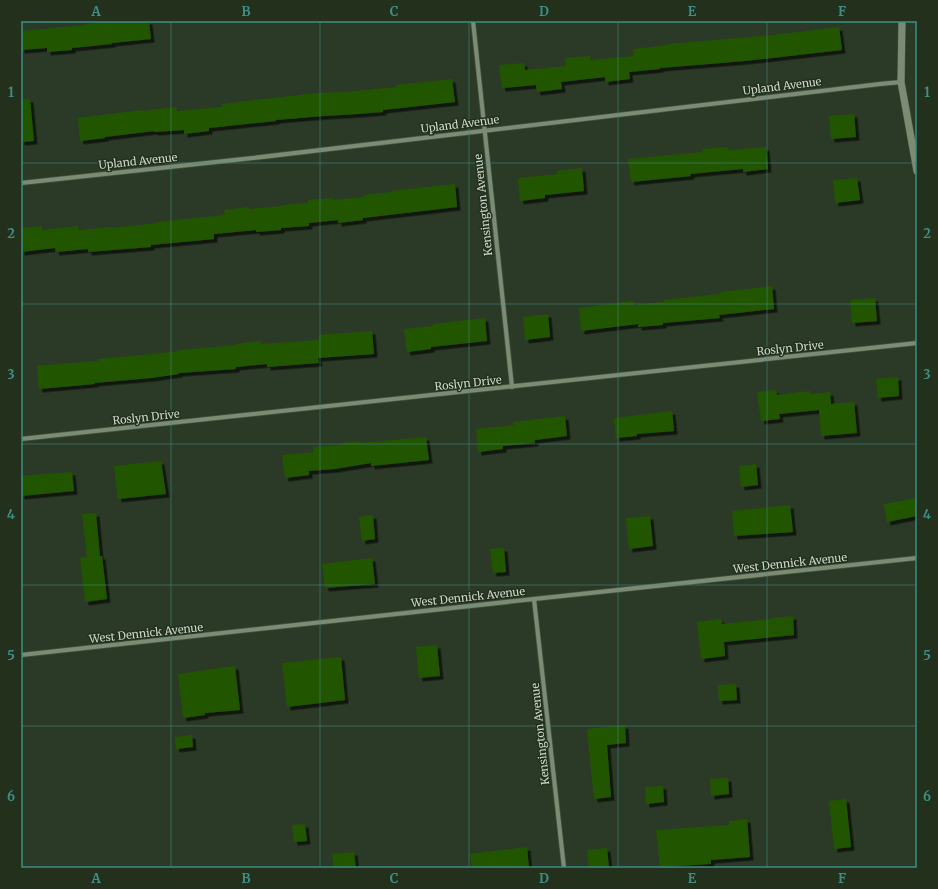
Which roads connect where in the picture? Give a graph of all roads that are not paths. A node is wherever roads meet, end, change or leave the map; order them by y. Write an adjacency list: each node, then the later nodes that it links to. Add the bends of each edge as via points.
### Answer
1 (473, 21): 4 (street, Kensington Avenue)
2 (902, 21): 3 (street)
3 (901, 82): 4 (street, Upland Avenue); 5 (street)
4 (484, 130): 6 (street, Upland Avenue); 8 (street, Kensington Avenue)
5 (917, 171)
6 (21, 183)
7 (917, 343): 8 (street, Roslyn Drive)
8 (512, 387): 9 (street, Roslyn Drive)
9 (21, 439)
10 (917, 558): 11 (street, West Dennick Avenue)
11 (534, 599): 12 (street, West Dennick Avenue); 13 (street, Kensington Avenue)
12 (21, 655)
13 (564, 868)

